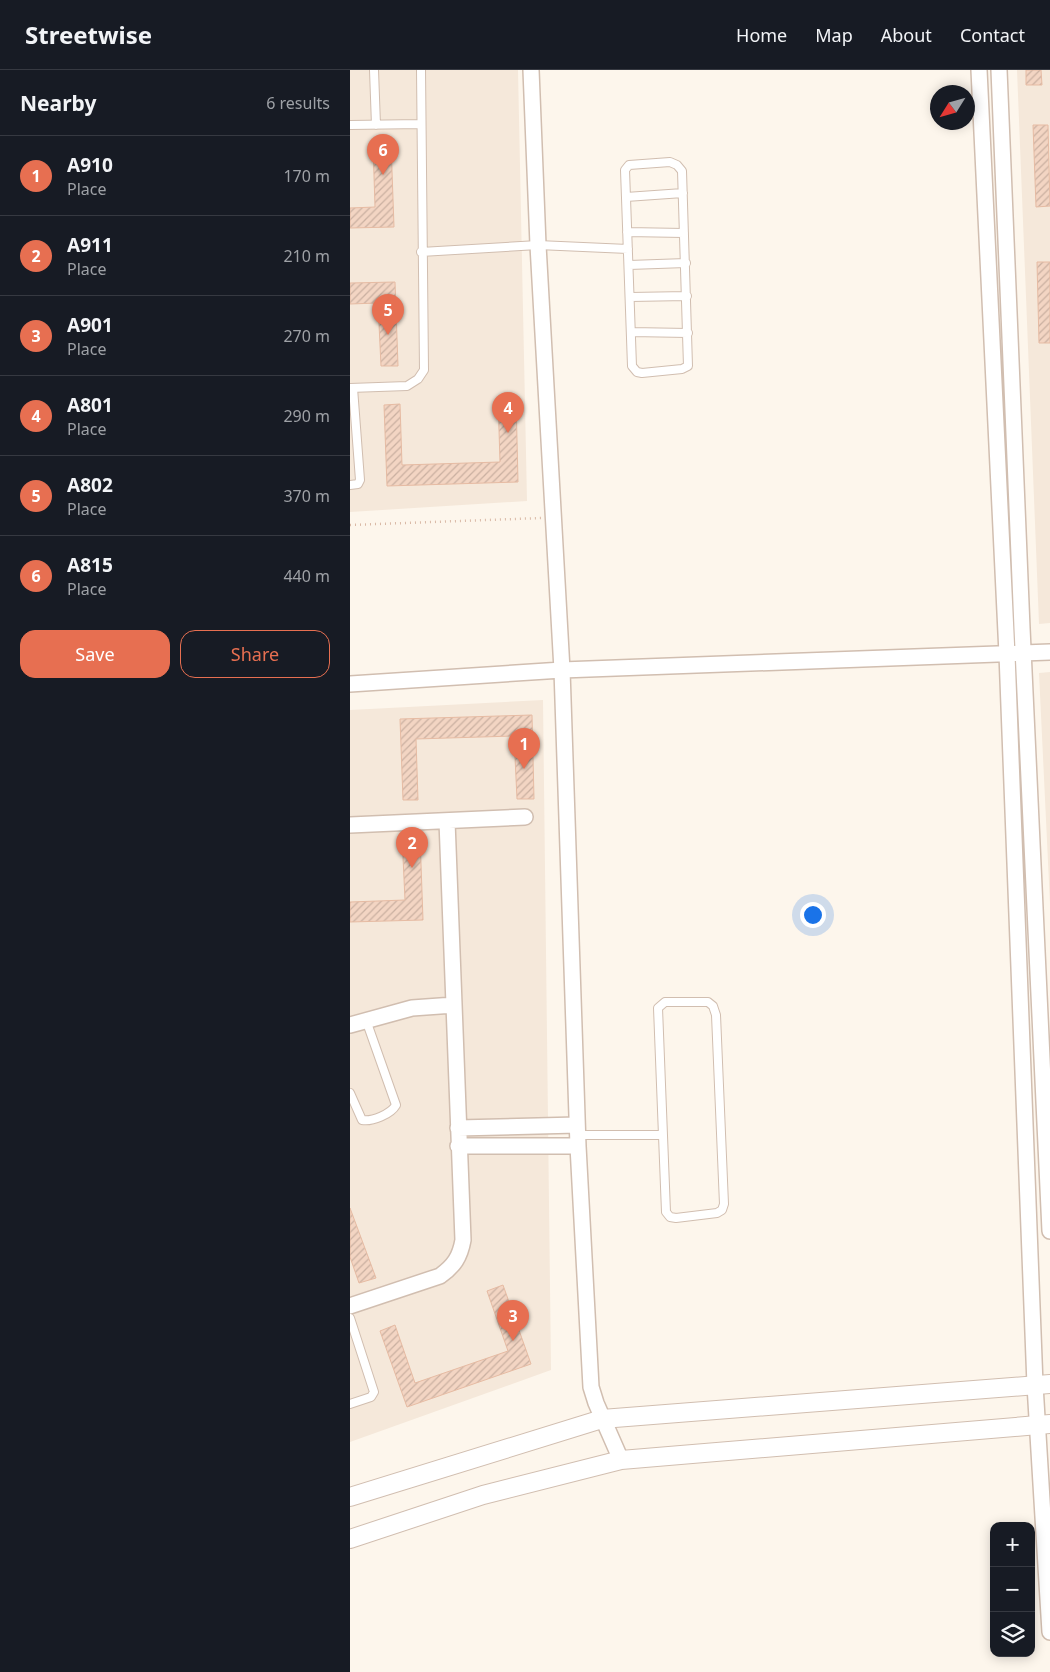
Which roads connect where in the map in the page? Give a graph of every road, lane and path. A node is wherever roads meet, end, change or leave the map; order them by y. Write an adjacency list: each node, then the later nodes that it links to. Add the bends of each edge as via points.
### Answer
1 (374, 70): 8 (lane)
2 (421, 70): 6 (lane)
3 (531, 70): 13 (street)
4 (979, 70): 28 (street)
5 (1000, 70): 27 (street)
6 (421, 124): 8 (lane); 15 (lane)
7 (350, 125): 8 (lane)
8 (376, 125)
9 (683, 193): 10 (lane); 10 (lane, via 682,171 670,162 629,165 625,170); 12 (lane)
10 (626, 197): 11 (lane)
11 (628, 232): 12 (lane); 14 (lane)
12 (684, 233): 16 (lane)
13 (538, 245): 14 (lane); 15 (lane); 24 (street)
14 (628, 248): 17 (lane)
15 (421, 252): 22 (lane, via 424,370 407,386)
16 (686, 263): 17 (lane); 18 (lane)
17 (628, 265): 19 (lane)
18 (687, 296): 19 (lane); 21 (lane)
19 (630, 297): 20 (lane)
20 (631, 332): 21 (lane); 21 (lane, via 632,366 642,373 688,366)
21 (688, 333)
22 (352, 388): 23 (lane, via 360,480 358,484)
23 (350, 485)
24 (553, 518): 25 (path); 29 (street)
25 (350, 526)
26 (1050, 652): 27 (street)
27 (1024, 653): 28 (street); 42 (street)
28 (1007, 654): 29 (street); 45 (street)
29 (562, 670): 30 (street); 39 (street)
30 (350, 684)
31 (525, 817): 32 (street)
32 (447, 821): 33 (street); 34 (street)
33 (350, 825)
34 (454, 1005): 35 (street, via 412,1008); 38 (street)
35 (366, 1020): 36 (street); 37 (lane, via 396,1105 394,1110 368,1121 362,1120)
36 (350, 1025)
37 (350, 1093)
38 (458, 1128): 39 (street); 41 (street)
39 (578, 1135): 40 (lane); 41 (street); 47 (street, via 591,1387)
40 (663, 1135): 40 (lane, via 658,1008 665,1002 708,1002 716,1015 722,1210 676,1218 666,1212)
41 (458, 1146): 43 (street, via 463,1240 456,1261 440,1276)
42 (1050, 1230)
43 (350, 1306)
44 (350, 1318): 46 (lane, via 374,1392 371,1397)
45 (1042, 1385): 47 (street); 48 (street)
46 (350, 1404)
47 (602, 1419): 49 (street); 50 (street)
48 (1044, 1424): 49 (street); 52 (street)
49 (621, 1460): 51 (street, via 483,1494)
50 (350, 1496)
51 (350, 1539)
52 (1050, 1632)

